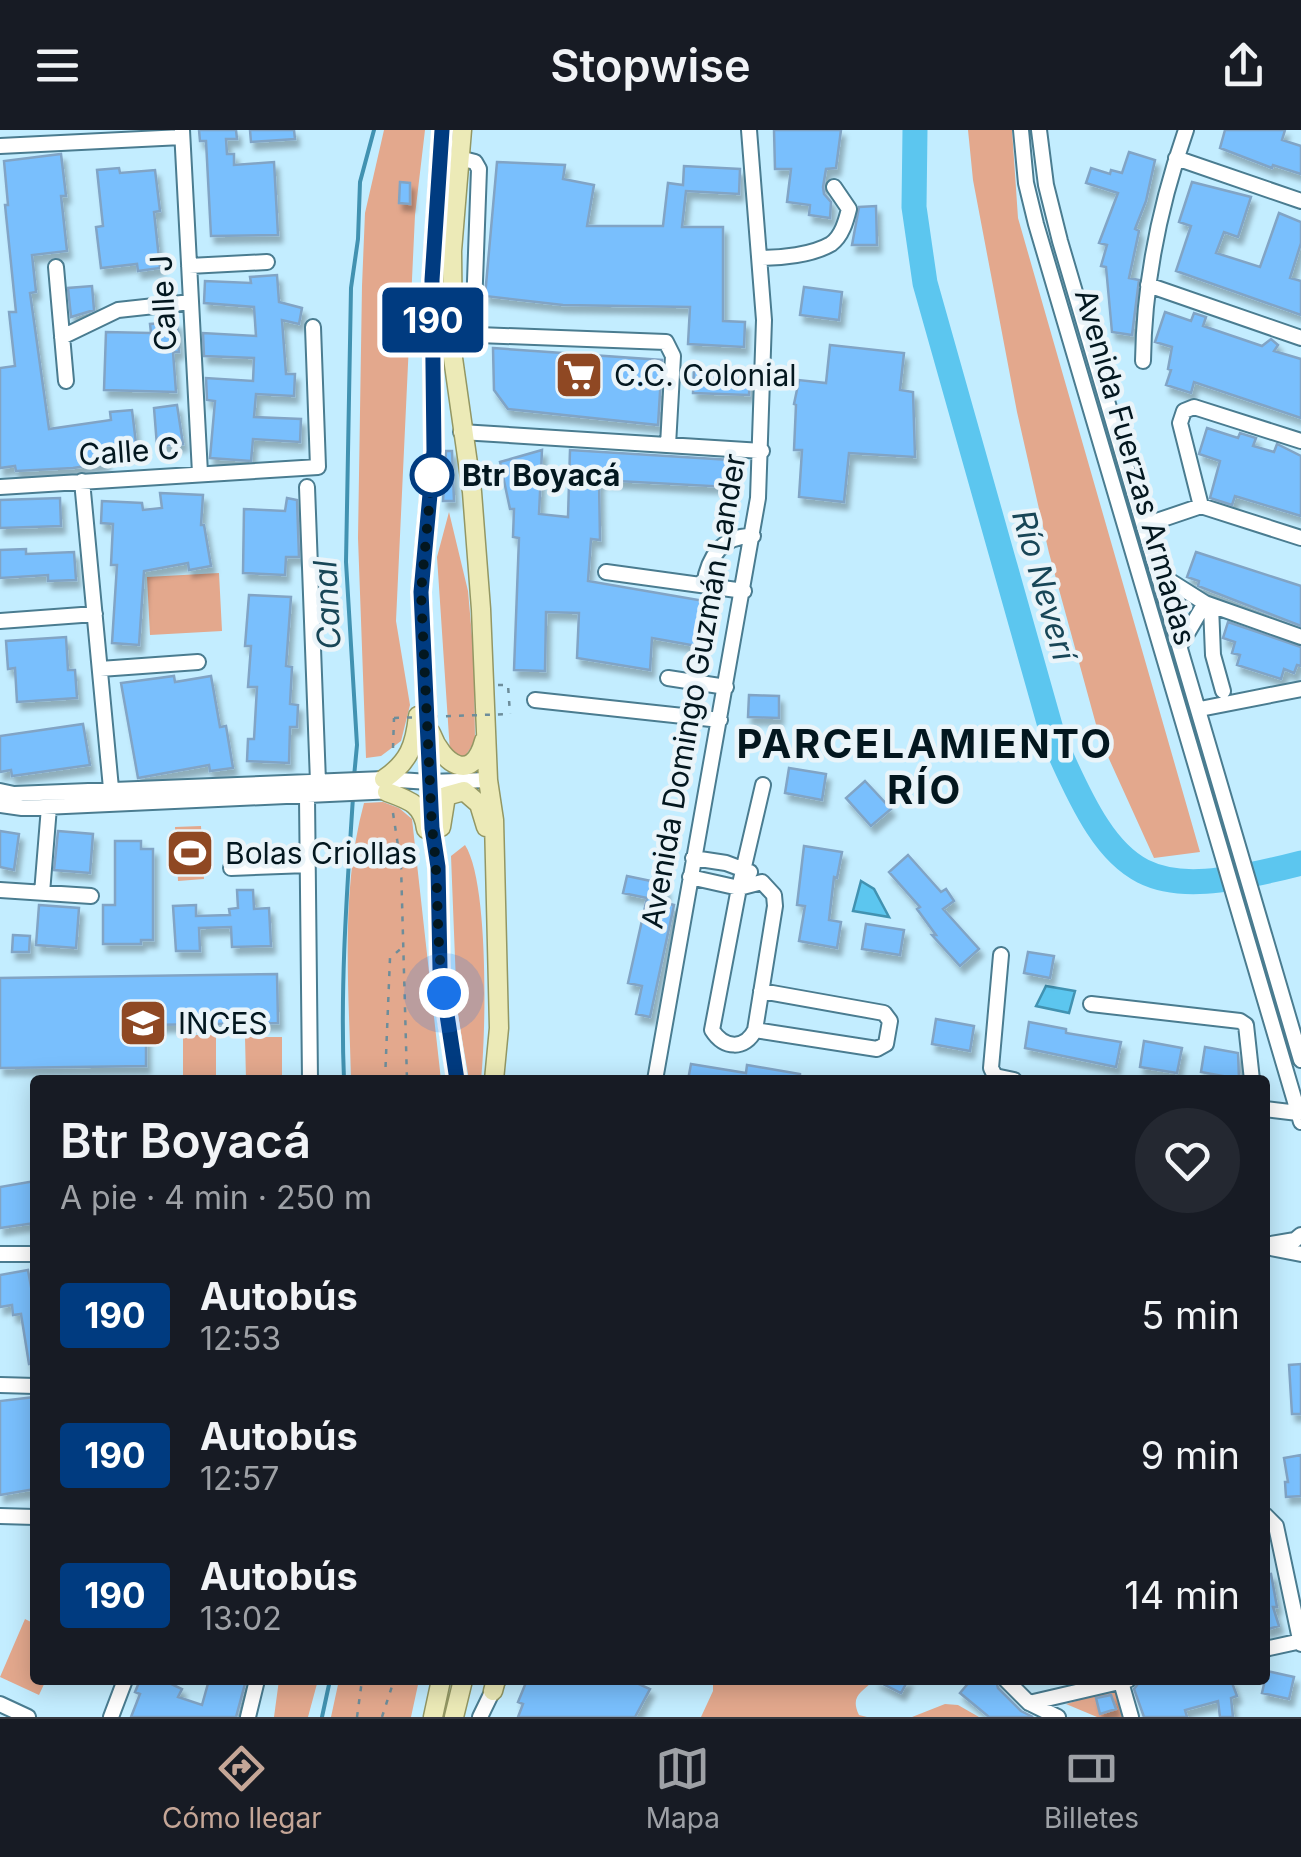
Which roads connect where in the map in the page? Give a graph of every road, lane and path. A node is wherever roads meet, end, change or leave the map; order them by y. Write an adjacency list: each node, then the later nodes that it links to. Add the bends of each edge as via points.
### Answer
1 (442, 130): 52 (main road, via 432,280 434,451 421,592)
2 (462, 130): 19 (main road)
3 (749, 130): 12 (street, Avenida Domingo Guzmán Lander)
4 (1021, 130): 96 (street, Avenida Fuerzas Armadas, via 1036,224)
5 (1039, 130): 33 (street, Avenida Fuerzas Armadas, via 1060,241)
6 (1186, 130): 9 (street)
7 (182, 134): 8 (street); 14 (street, Calle J)
8 (0, 146)
9 (1176, 158): 11 (street); 16 (street)
10 (834, 187): 12 (street, via 849,209 831,243)
11 (1301, 201)
12 (760, 258): 27 (street, Avenida Domingo Guzmán Lander)
13 (267, 262): 14 (street)
14 (189, 266): 17 (street, Calle J)
15 (56, 267): 20 (street)
16 (1148, 285): 21 (street); 22 (street)
17 (190, 302): 20 (street, via 118,310); 28 (street, Calle J)
18 (314, 327): 28 (street, Calle C, via 318,467)
19 (452, 330): 24 (main road); 26 (street, via 666,342 673,356)
20 (62, 336): 23 (street)
21 (1301, 338)
22 (1142, 361)
23 (66, 381)
24 (462, 432): 26 (street); 48 (main road)
25 (1301, 442): 32 (street, via 1194,407 1184,411 1180,423)
26 (668, 446): 27 (street)
27 (762, 451): 34 (street, Avenida Domingo Guzmán Lander)
28 (200, 473): 29 (street, Calle C)
29 (82, 482): 30 (street, Calle C); 41 (street)
30 (0, 487)
31 (308, 487): 62 (street)
32 (1201, 506): 33 (street); 35 (street)
33 (1145, 525): 37 (street, Avenida Fuerzas Armadas)
34 (753, 536): 38 (street, via 724,543 710,560); 39 (street, Avenida Domingo Guzmán Lander)
35 (1301, 538)
36 (606, 572): 38 (street)
37 (1160, 574): 40 (street); 44 (street, Avenida Fuerzas Armadas)
38 (704, 585): 39 (street)
39 (744, 592): 49 (street, Avenida Domingo Guzmán Lander)
40 (1208, 604): 43 (street); 44 (street); 51 (street)
41 (95, 614): 42 (street); 46 (street)
42 (0, 621)
43 (1301, 636)
44 (1181, 644): 54 (street, Avenida Fuerzas Armadas)
45 (198, 662): 46 (street)
46 (100, 669): 64 (street)
47 (668, 678): 49 (street)
48 (485, 685): 57 (main road); 61 (path, bridge, via 508,686 510,714 394,718 393,748)
49 (726, 687): 55 (street, Avenida Domingo Guzmán Lander)
50 (1301, 689): 54 (street)
51 (1223, 691)
52 (426, 692): 56 (main road); 61 (main road, via 412,752)
53 (535, 700): 55 (street)
54 (1200, 709): 85 (street, Avenida Fuerzas Armadas)
55 (720, 720): 67 (street, Avenida Domingo Guzmán Lander)
56 (427, 724): 57 (main road, via 440,755 461,765 480,754); 59 (main road)
57 (487, 730): 58 (main road)
58 (488, 780): 59 (street); 72 (main road)
59 (430, 782): 61 (street, via 419,788); 69 (main road)
60 (763, 784): 71 (street)
61 (377, 785): 62 (street); 69 (main road, via 419,807); 79 (path, via 399,836)
62 (318, 789): 64 (street); 68 (street)
63 (0, 791): 64 (street)
64 (112, 798): 66 (street)
65 (0, 805): 66 (street)
66 (50, 807): 77 (street)
67 (693, 858): 71 (street); 73 (street, Avenida Domingo Guzmán Lander)
68 (308, 865): 70 (street); 86 (street)
69 (438, 867): 72 (main road, via 446,796 464,791 479,804); 89 (main road, via 440,969)
70 (230, 868)
71 (742, 869): 74 (street); 75 (street)
72 (494, 870): 84 (main road)
73 (690, 877): 75 (street); 92 (street, Avenida Domingo Guzmán Lander)
74 (762, 882): 75 (street); 81 (street, via 775,906)
75 (740, 888): 83 (street, via 712,1030 740,1046)
76 (0, 890): 77 (street)
77 (42, 893): 78 (street)
78 (90, 896)
79 (405, 946): 87 (path, via 390,958); 88 (path)
80 (1001, 955): 93 (street)
81 (761, 992): 83 (street); 83 (street, via 884,1013 889,1035 877,1050)
82 (1091, 1004): 94 (street, via 1240,1021 1246,1025)
83 (755, 1030)
84 (498, 1049): 90 (main road); 91 (main road)
85 (1301, 1060)
86 (310, 1075)
87 (385, 1075)
88 (407, 1075)
89 (456, 1075)
90 (495, 1075)
91 (504, 1075)
92 (655, 1075)
93 (994, 1075)
94 (1251, 1075)
95 (1270, 1111): 96 (street)
96 (1300, 1118)
97 (1301, 1235): 98 (street)
98 (1270, 1245)
99 (1270, 1247): 102 (street)
100 (0, 1254): 101 (street)
101 (30, 1254)
102 (1301, 1254)
103 (0, 1386): 104 (street)
104 (30, 1386)
105 (0, 1516): 106 (street)
106 (30, 1517)
107 (1270, 1521): 108 (street)
108 (1301, 1642): 109 (street)
109 (1270, 1648)
110 (123, 1685): 123 (street)
111 (255, 1685): 124 (street)
112 (361, 1685): 125 (path)
113 (392, 1685): 126 (path)
114 (440, 1685): 127 (main road)
115 (462, 1685): 128 (main road)
116 (496, 1685): 129 (street)
117 (1011, 1685): 120 (street)
118 (1107, 1685): 120 (street)
119 (1126, 1685): 131 (street)
120 (1029, 1702): 130 (street)
121 (0, 1704): 122 (street)
122 (28, 1717)
123 (111, 1717)
124 (248, 1717)
125 (357, 1717)
126 (382, 1717)
127 (433, 1717)
128 (454, 1717)
129 (480, 1717)
130 (1058, 1717)
131 (1131, 1717)

